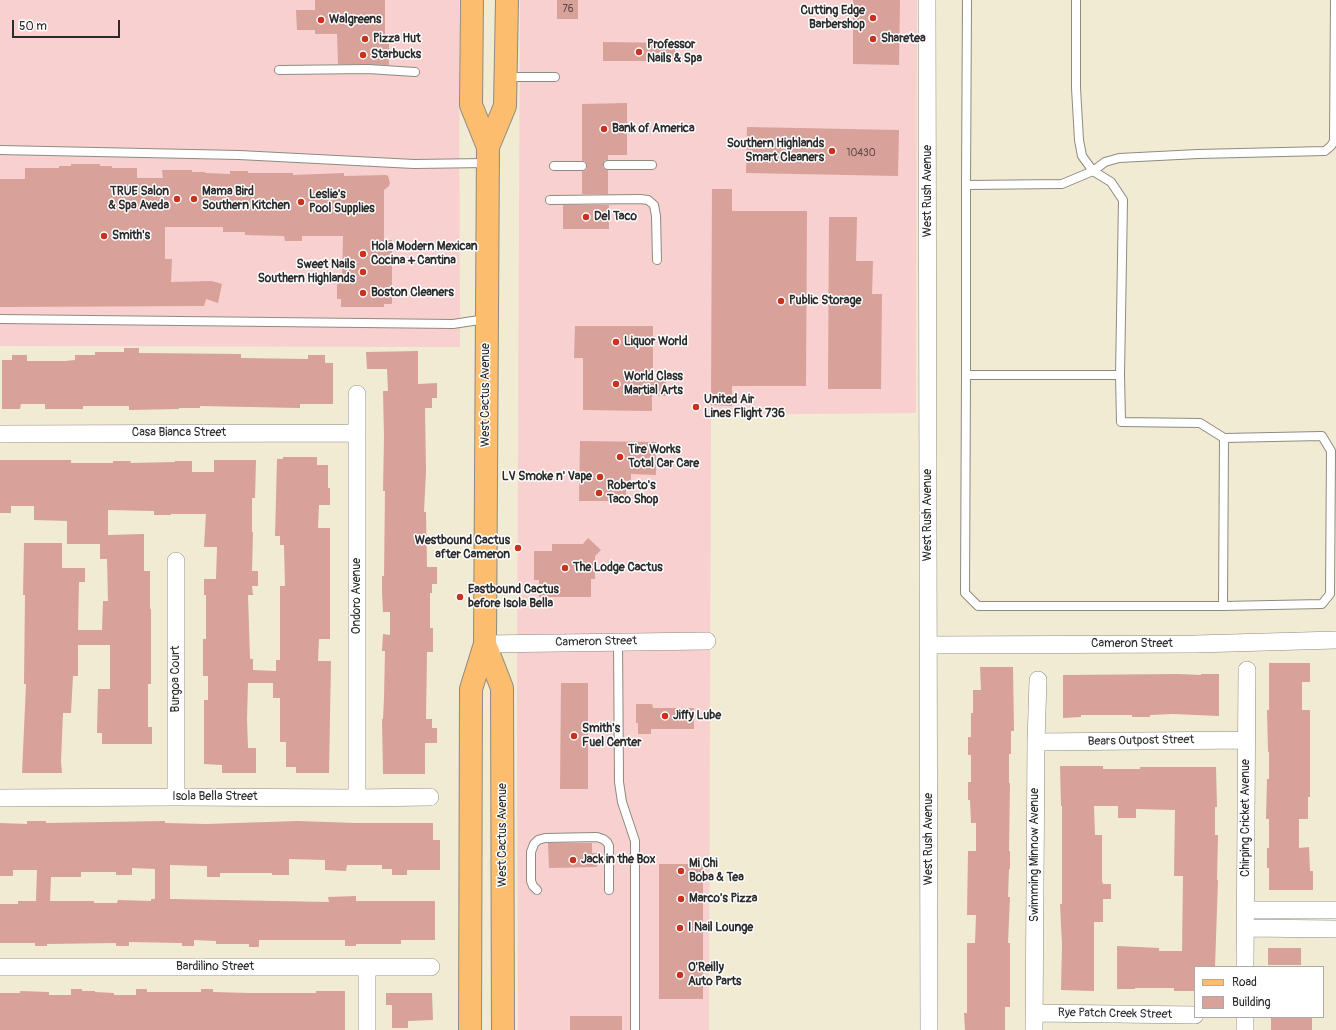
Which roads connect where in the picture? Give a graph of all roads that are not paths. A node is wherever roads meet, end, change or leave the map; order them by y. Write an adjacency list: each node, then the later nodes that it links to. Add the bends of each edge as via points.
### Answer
1 (472, 0): 12 (main road, West Cactus Avenue, via 471,105)
2 (507, 0): 9 (main road, West Cactus Avenue)
3 (927, 0): 35 (street, West Rush Avenue)
4 (968, 0): 18 (lane)
5 (1076, 0): 17 (lane, via 1079,140 1082,156)
6 (1335, 0): 17 (lane, via 1334,141 1325,151 1119,158 1105,162)
7 (279, 70): 8 (lane, via 368,69)
8 (415, 72)
9 (506, 77): 10 (lane); 12 (main road, West Cactus Avenue, via 505,106)
10 (555, 77)
11 (0, 150): 12 (lane, via 246,155 414,164)
12 (488, 155): 21 (main road, West Cactus Avenue)
13 (608, 165): 14 (lane)
14 (652, 165)
15 (554, 166): 16 (lane)
16 (582, 166)
17 (1093, 171): 18 (lane, via 1062,184); 24 (lane, via 1111,182 1123,200)
18 (966, 185): 23 (lane)
19 (550, 200): 20 (lane, via 648,200 654,205 656,216)
20 (656, 260)
21 (487, 318): 22 (lane, via 453,324); 34 (main road, West Cactus Avenue)
22 (0, 319)
23 (966, 375): 24 (lane); 30 (lane, via 964,593 978,606)
24 (1120, 375): 28 (lane, via 1121,422 1200,423)
25 (357, 394): 26 (street, Ondoro Avenue)
26 (357, 433): 27 (street, Casa Bianca Street); 43 (street, Ondoro Avenue)
27 (0, 434)
28 (1224, 438): 30 (lane); 30 (lane, via 1322,436 1331,451 1331,459 1330,594 1322,604)
29 (176, 561): 40 (street, Burgoa Court)
30 (1223, 606)
31 (1336, 640): 35 (street, Cameron Street, via 1196,644)
32 (707, 641): 33 (street, Cameron Street)
33 (618, 642): 34 (street, Cameron Street); 61 (lane, via 619,782 622,802 635,841)
34 (484, 644): 59 (main road, West Cactus Avenue, via 471,688); 60 (main road, West Cactus Avenue, via 502,688)
35 (928, 645): 62 (street, West Rush Avenue)
36 (1247, 670): 38 (street, Chirping Cricket Avenue)
37 (1038, 680): 39 (street, Swimming Minnow Avenue)
38 (1246, 740): 39 (street, Bears Outpost Street); 46 (street, Chirping Cricket Avenue)
39 (1036, 742): 55 (street, Swimming Minnow Avenue)
40 (176, 797): 42 (street, Isola Bella Street); 43 (street, Isola Bella Street)
41 (430, 797): 43 (street, Isola Bella Street)
42 (0, 798)
43 (357, 798)
44 (536, 890): 45 (lane, via 531,881 531,852 538,840 597,837 609,846)
45 (609, 890)
46 (1245, 910): 48 (street); 49 (street, Chirping Cricket Avenue)
47 (1336, 910): 48 (street)
48 (1295, 919): 49 (street); 50 (street)
49 (1246, 928): 51 (street, Chirping Cricket Avenue)
50 (1336, 929)
51 (1245, 966)
52 (0, 967): 53 (street, Bardilino Street)
53 (367, 967): 54 (street, Bardilino Street); 58 (street)
54 (431, 967)
55 (1034, 1013): 56 (street, Rye Patch Creek Street); 63 (street, Swimming Minnow Avenue)
56 (1194, 1015)
57 (1245, 1018): 64 (street)
58 (367, 1030)
59 (470, 1030)
60 (503, 1030)
61 (635, 1030)
62 (929, 1030)
63 (1034, 1030)
64 (1245, 1030)

